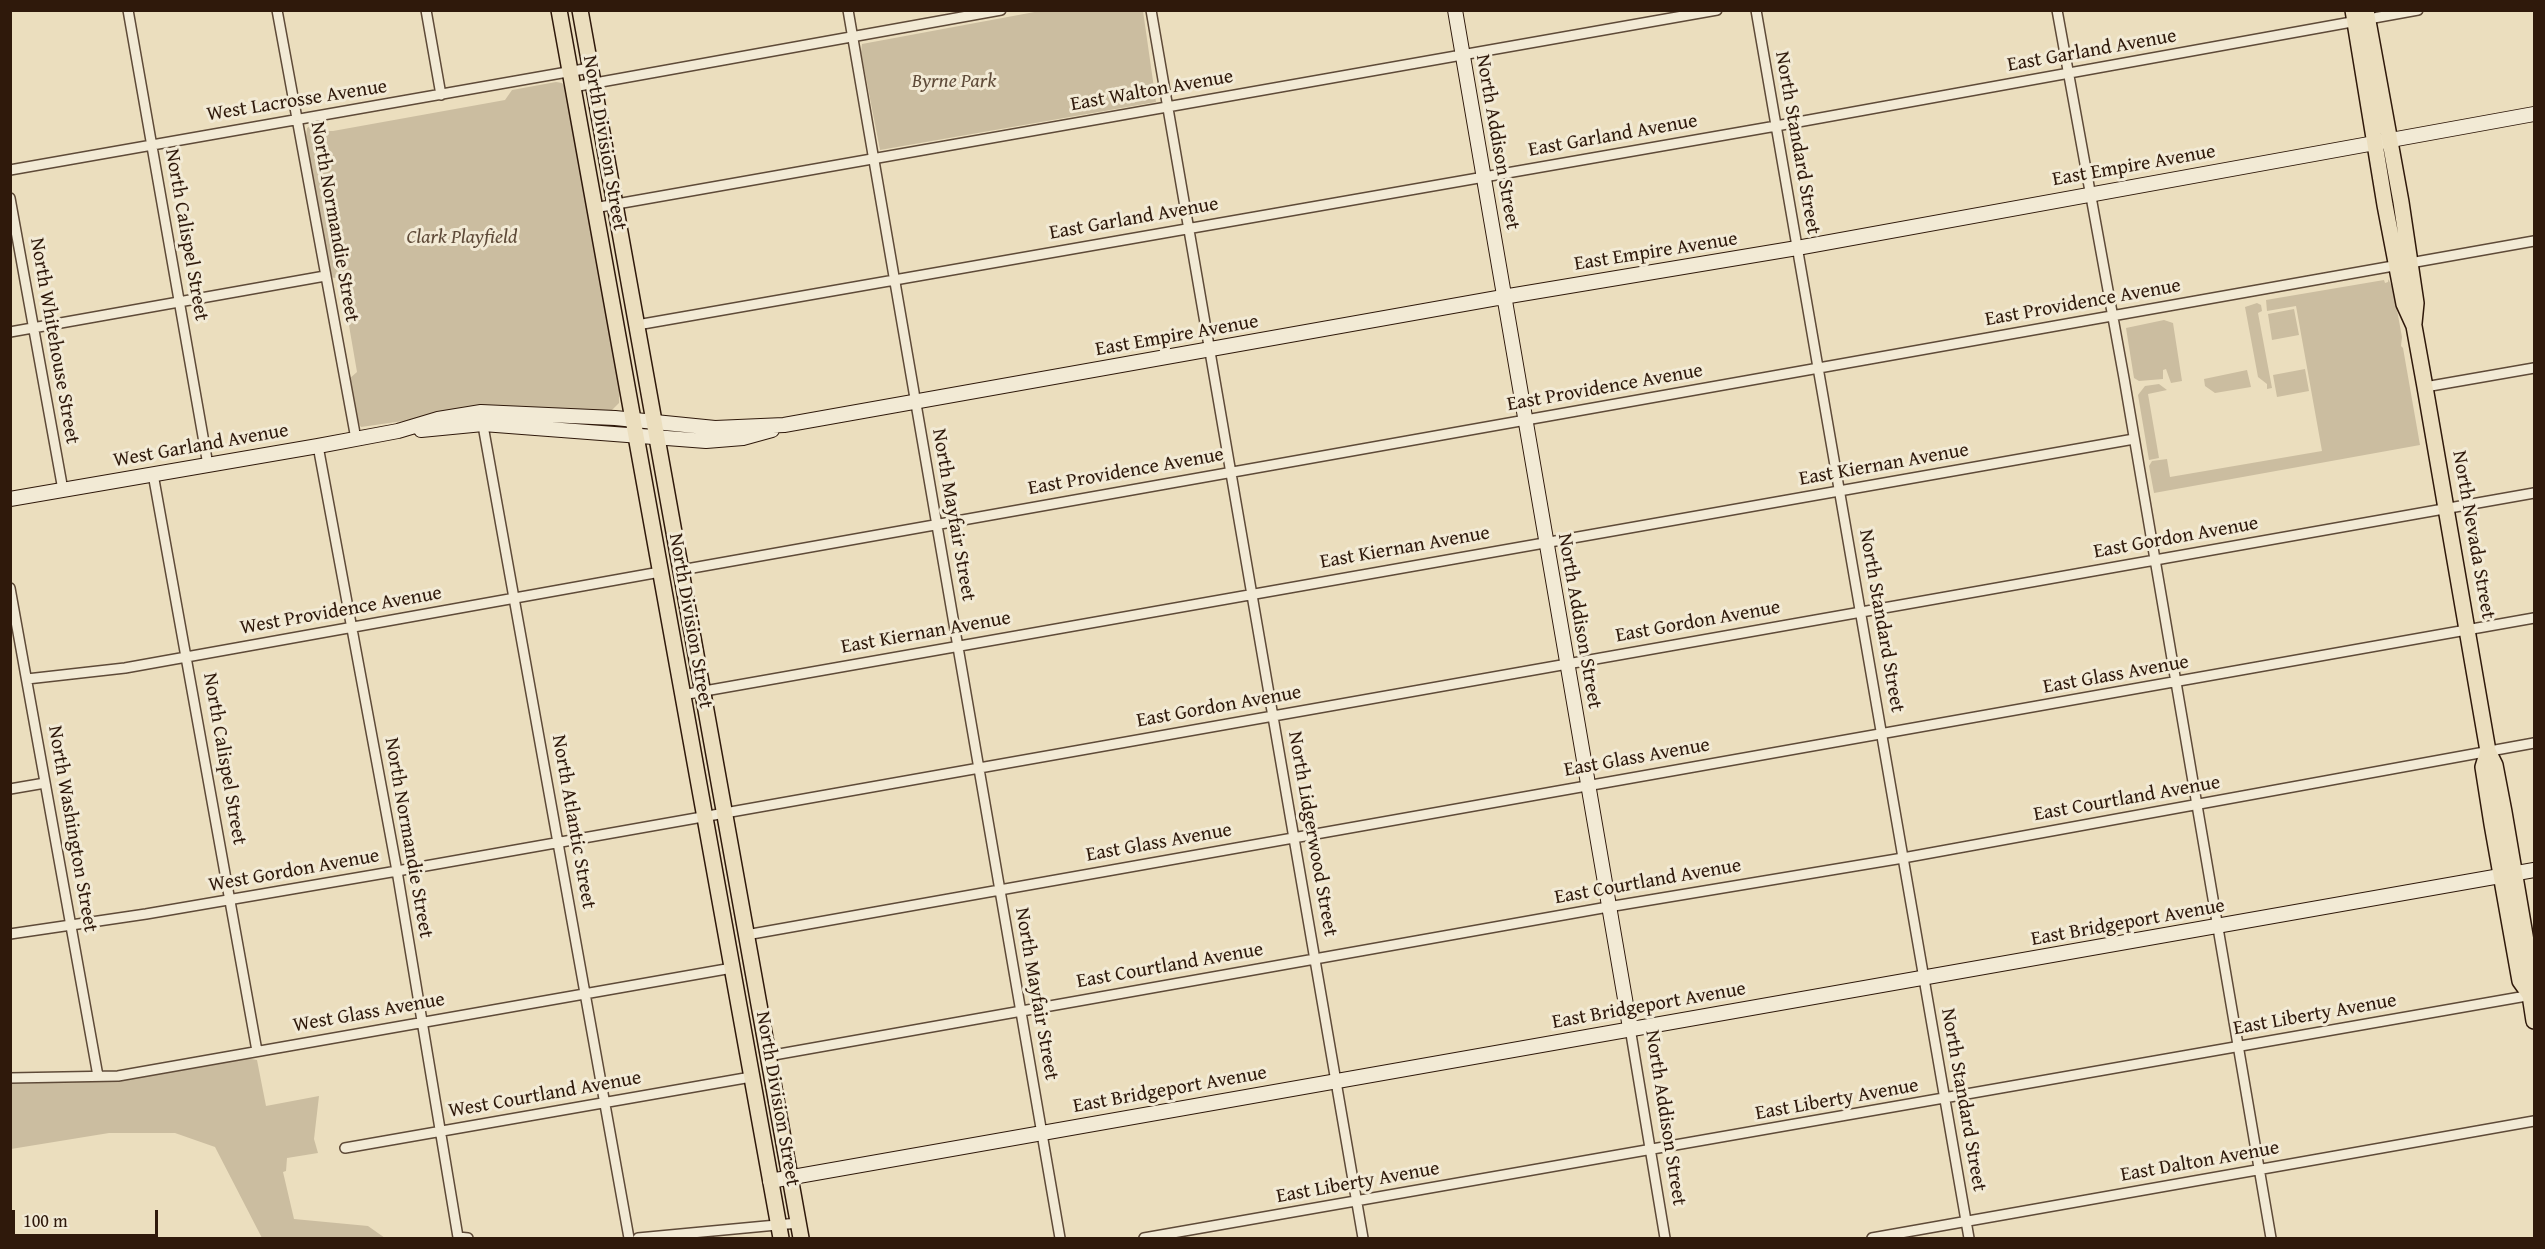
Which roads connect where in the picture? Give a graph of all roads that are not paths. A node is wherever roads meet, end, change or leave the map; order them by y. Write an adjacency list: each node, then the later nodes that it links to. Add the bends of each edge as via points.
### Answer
1 (128, 10): 28 (street, North Calispel Street)
2 (277, 10): 24 (street, North Normandie Street)
3 (426, 10): 21 (street)
4 (559, 10): 19 (main road, North Division Street)
5 (580, 10): 17 (main road, North Division Street)
6 (848, 10): 15 (street, North Mayfair Street)
7 (1001, 10): 15 (street)
8 (1151, 10): 22 (street, North Lidgerwood Street)
9 (1455, 10): 16 (street, North Addison Street)
10 (1717, 10): 16 (street, East Walton Avenue)
11 (1756, 10): 25 (street, North Standard Street)
12 (2057, 10): 18 (street)
13 (2418, 10): 14 (street, East Garland Avenue)
14 (2361, 16): 18 (street, East Garland Avenue); 26 (main road, North Nevada Street); 27 (main road, North Nevada Street)
15 (852, 37): 20 (street); 29 (street, North Mayfair Street)
16 (1462, 55): 22 (street, East Walton Avenue); 31 (street, North Addison Street)
17 (590, 68): 19 (street, West Lacrosse Avenue); 20 (main road, North Division Street)
18 (2068, 73): 25 (street, East Garland Avenue); 32 (street)
19 (571, 80): 20 (street); 21 (street, West Lacrosse Avenue); 35 (main road, North Division Street)
20 (593, 84): 34 (main road, North Division Street)
21 (441, 94): 24 (street, West Lacrosse Avenue)
22 (1168, 107): 29 (street, East Walton Avenue); 36 (street, North Lidgerwood Street)
23 (2535, 114): 26 (street, East Empire Avenue)
24 (297, 119): 28 (street, West Lacrosse Avenue); 40 (street, North Normandie Street)
25 (1776, 126): 31 (street, East Garland Avenue); 38 (street, North Standard Street)
26 (2390, 140): 27 (street, East Empire Avenue); 39 (main road, North Nevada Street)
27 (2374, 143): 32 (street, East Empire Avenue); 39 (main road, North Nevada Street)
28 (152, 144): 30 (street, West Lacrosse Avenue); 43 (street, North Calispel Street)
29 (873, 159): 34 (street, East Walton Avenue); 41 (street, North Mayfair Street)
30 (10, 170)
31 (1483, 177): 36 (street, East Garland Avenue); 42 (street, North Addison Street)
32 (2089, 193): 38 (street, East Empire Avenue); 44 (street)
33 (10, 198): 46 (street, North Whitehouse Street)
34 (615, 205): 35 (street, East Walton Avenue); 45 (main road, North Division Street)
35 (594, 208): 55 (main road, North Division Street)
36 (1188, 227): 41 (street, East Garland Avenue); 48 (street, North Lidgerwood Street)
37 (2535, 241): 39 (street, East Providence Avenue)
38 (1797, 248): 42 (street, East Empire Avenue); 50 (street, North Standard Street)
39 (2403, 264): 44 (street, East Providence Avenue); 51 (main road, North Nevada Street, via 2416,303 2414,326)
40 (325, 276): 43 (street); 57 (street, North Normandie Street)
41 (894, 280): 45 (street, East Garland Avenue); 52 (street, North Mayfair Street)
42 (1503, 297): 48 (street, East Empire Avenue); 54 (street, North Addison Street)
43 (180, 302): 46 (street); 60 (street, North Calispel Street)
44 (2111, 316): 50 (street, East Providence Avenue); 58 (street)
45 (637, 325): 56 (main road, North Division Street)
46 (33, 328): 47 (street); 63 (street, North Whitehouse Street)
47 (10, 332)
48 (1210, 350): 52 (street, East Empire Avenue); 61 (street, North Lidgerwood Street)
49 (2535, 368): 51 (street)
50 (1820, 369): 54 (street, East Providence Avenue); 64 (street, North Standard Street)
51 (2426, 387): 67 (main road, North Nevada Street)
52 (915, 403): 56 (street, East Empire Avenue, via 784,425); 68 (street, North Mayfair Street)
53 (482, 418): 55 (street, West Garland Avenue, via 529,412); 57 (street, West Garland Avenue, via 438,419); 75 (street, North Atlantic Street)
54 (1525, 420): 61 (street, East Providence Avenue); 69 (street, North Addison Street)
55 (634, 428): 56 (street, West Garland Avenue); 72 (main road, North Division Street)
56 (655, 430): 71 (main road, North Division Street)
57 (356, 439): 59 (street, West Garland Avenue)
58 (2134, 439): 64 (street, East Kiernan Avenue); 70 (street)
59 (318, 446): 60 (street, West Garland Avenue); 78 (street, North Normandie Street)
60 (208, 465): 62 (street, West Garland Avenue)
61 (1231, 471): 68 (street, East Providence Avenue); 74 (street, North Lidgerwood Street)
62 (153, 474): 63 (street, West Garland Avenue); 82 (street, North Calispel Street)
63 (63, 490): 66 (street, West Garland Avenue)
64 (1840, 492): 69 (street, East Kiernan Avenue); 76 (street, North Standard Street)
65 (2535, 493): 67 (street, East Gordon Avenue)
66 (10, 499)
67 (2447, 509): 70 (street, East Gordon Avenue); 79 (main road, North Nevada Street)
68 (937, 524): 71 (street, East Providence Avenue); 81 (street, North Mayfair Street)
69 (1546, 541): 74 (street, East Kiernan Avenue); 83 (street, North Addison Street)
70 (2154, 560): 76 (street, East Gordon Avenue); 85 (street)
71 (681, 570): 86 (main road, North Division Street)
72 (660, 572): 75 (street, West Providence Avenue); 87 (main road, North Division Street)
73 (10, 588): 80 (street, North Washington Street)
74 (1252, 594): 81 (street, East Kiernan Avenue); 88 (street, North Lidgerwood Street)
75 (514, 598): 78 (street, West Providence Avenue); 100 (street, North Atlantic Street)
76 (1861, 612): 83 (street, East Gordon Avenue); 89 (street, North Standard Street)
77 (2535, 618): 79 (street, East Glass Avenue)
78 (351, 627): 82 (street, West Providence Avenue); 103 (street, North Normandie Street)
79 (2468, 630): 85 (street, East Glass Avenue); 91 (main road, North Nevada Street)
80 (15, 641): 84 (street, North Washington Street)
81 (958, 646): 86 (street, East Kiernan Avenue); 92 (street, North Mayfair Street)
82 (187, 656): 84 (street, West Providence Avenue); 107 (street, North Calispel Street)
83 (1567, 663): 88 (street, East Gordon Avenue); 94 (street, North Addison Street)
84 (27, 680): 93 (street, North Washington Street)
85 (2176, 683): 89 (street, East Glass Avenue); 96 (street)
86 (703, 691): 87 (street, East Kiernan Avenue); 97 (main road, North Division Street)
87 (682, 695): 98 (main road, North Division Street)
88 (1273, 715): 92 (street, East Gordon Avenue); 99 (street, North Lidgerwood Street)
89 (1882, 735): 94 (street, East Glass Avenue); 101 (street, North Standard Street)
90 (2535, 743): 91 (street, East Courtland Avenue)
91 (2488, 751): 96 (street, East Courtland Avenue); 104 (main road, North Nevada Street, via 2483,767)
92 (979, 767): 97 (street, East Gordon Avenue); 106 (street, North Mayfair Street)
93 (45, 783): 95 (street); 109 (street, North Washington Street)
94 (1588, 785): 99 (street, East Glass Avenue); 108 (street, North Addison Street)
95 (10, 789)
96 (2196, 805): 101 (street, East Courtland Avenue); 110 (street)
97 (726, 813): 98 (street, West Gordon Avenue); 112 (main road, North Division Street)
98 (705, 816): 100 (street, West Gordon Avenue); 105 (main road, North Division Street)
99 (1294, 836): 106 (street, East Glass Avenue); 113 (street, North Lidgerwood Street)
100 (559, 843): 103 (street, West Gordon Avenue); 116 (street, North Atlantic Street)
101 (1903, 858): 108 (street, East Courtland Avenue); 115 (street, North Standard Street)
102 (2535, 870): 104 (street, East Bridgeport Avenue)
103 (397, 871): 107 (street, West Gordon Avenue); 120 (street, North Normandie Street)
104 (2508, 875): 110 (street, East Bridgeport Avenue); 117 (main road, North Nevada Street, via 2520,981)
105 (717, 885): 112 (main road, via 727,894 734,932); 114 (main road, North Division Street)
106 (1000, 890): 112 (street, East Glass Avenue); 118 (street, North Mayfair Street)
107 (231, 900): 109 (street, West Gordon Avenue); 124 (street, North Calispel Street)
108 (1608, 907): 113 (street, East Courtland Avenue); 121 (street, North Addison Street)
109 (71, 924): 111 (street, West Gordon Avenue); 126 (street, North Washington Street)
110 (2218, 926): 115 (street, East Bridgeport Avenue); 123 (street)
111 (10, 934)
112 (746, 935): 122 (main road, North Division Street)
113 (1315, 959): 118 (street, East Courtland Avenue); 129 (street, North Lidgerwood Street)
114 (732, 968): 116 (street, West Glass Avenue); 122 (main road, via 744,975 754,1029); 127 (main road, North Division Street)
115 (1924, 979): 121 (street, East Bridgeport Avenue); 130 (street, North Standard Street)
116 (586, 994): 120 (street, West Glass Avenue); 131 (street, North Atlantic Street)
117 (2532, 995): 119 (main road, North Nevada Street); 123 (street, East Liberty Avenue)
118 (1020, 1011): 125 (street, East Courtland Avenue); 134 (street, North Mayfair Street)
119 (2535, 1021)
120 (421, 1022): 124 (street, West Glass Avenue); 133 (street, North Normandie Street)
121 (1630, 1028): 129 (street, East Bridgeport Avenue); 136 (street, North Addison Street)
122 (764, 1031): 125 (main road, North Division Street)
123 (2238, 1047): 130 (street, East Liberty Avenue); 137 (street)
124 (257, 1051): 126 (street, West Glass Avenue, via 118,1076)
125 (768, 1056): 138 (main road, North Division Street)
126 (98, 1076): 128 (street, West Glass Avenue)
127 (751, 1077): 131 (street, West Courtland Avenue); 139 (main road, North Division Street)
128 (10, 1078)
129 (1336, 1080): 134 (street, East Bridgeport Avenue); 140 (street, North Lidgerwood Street)
130 (1945, 1100): 136 (street, East Liberty Avenue); 142 (street, North Standard Street)
131 (605, 1102): 133 (street, West Courtland Avenue); 145 (street, North Atlantic Street)
132 (2535, 1121): 137 (street, East Dalton Avenue)
133 (440, 1132): 135 (street, West Courtland Avenue); 144 (street, North Normandie Street)
134 (1042, 1133): 138 (street, East Bridgeport Avenue); 148 (street, North Mayfair Street)
135 (345, 1148)
136 (1650, 1150): 140 (street, East Liberty Avenue); 151 (street, North Addison Street)
137 (2259, 1170): 142 (street, East Dalton Avenue); 154 (street)
138 (791, 1177): 139 (street, East Bridgeport Avenue); 141 (main road, North Division Street)
139 (770, 1181): 143 (main road, North Division Street)
140 (1357, 1201): 149 (street, East Liberty Avenue); 150 (street, North Lidgerwood Street)
141 (798, 1223): 143 (street); 147 (main road, North Division Street)
142 (1965, 1223): 152 (street, East Dalton Avenue); 153 (street, North Standard Street)
143 (779, 1232): 146 (street)
144 (463, 1238)
145 (629, 1239)
146 (638, 1239)
147 (801, 1239)
148 (1060, 1239)
149 (1144, 1239)
150 (1363, 1239)
151 (1665, 1239)
152 (1872, 1239)
153 (1969, 1239)
154 (2271, 1239)

